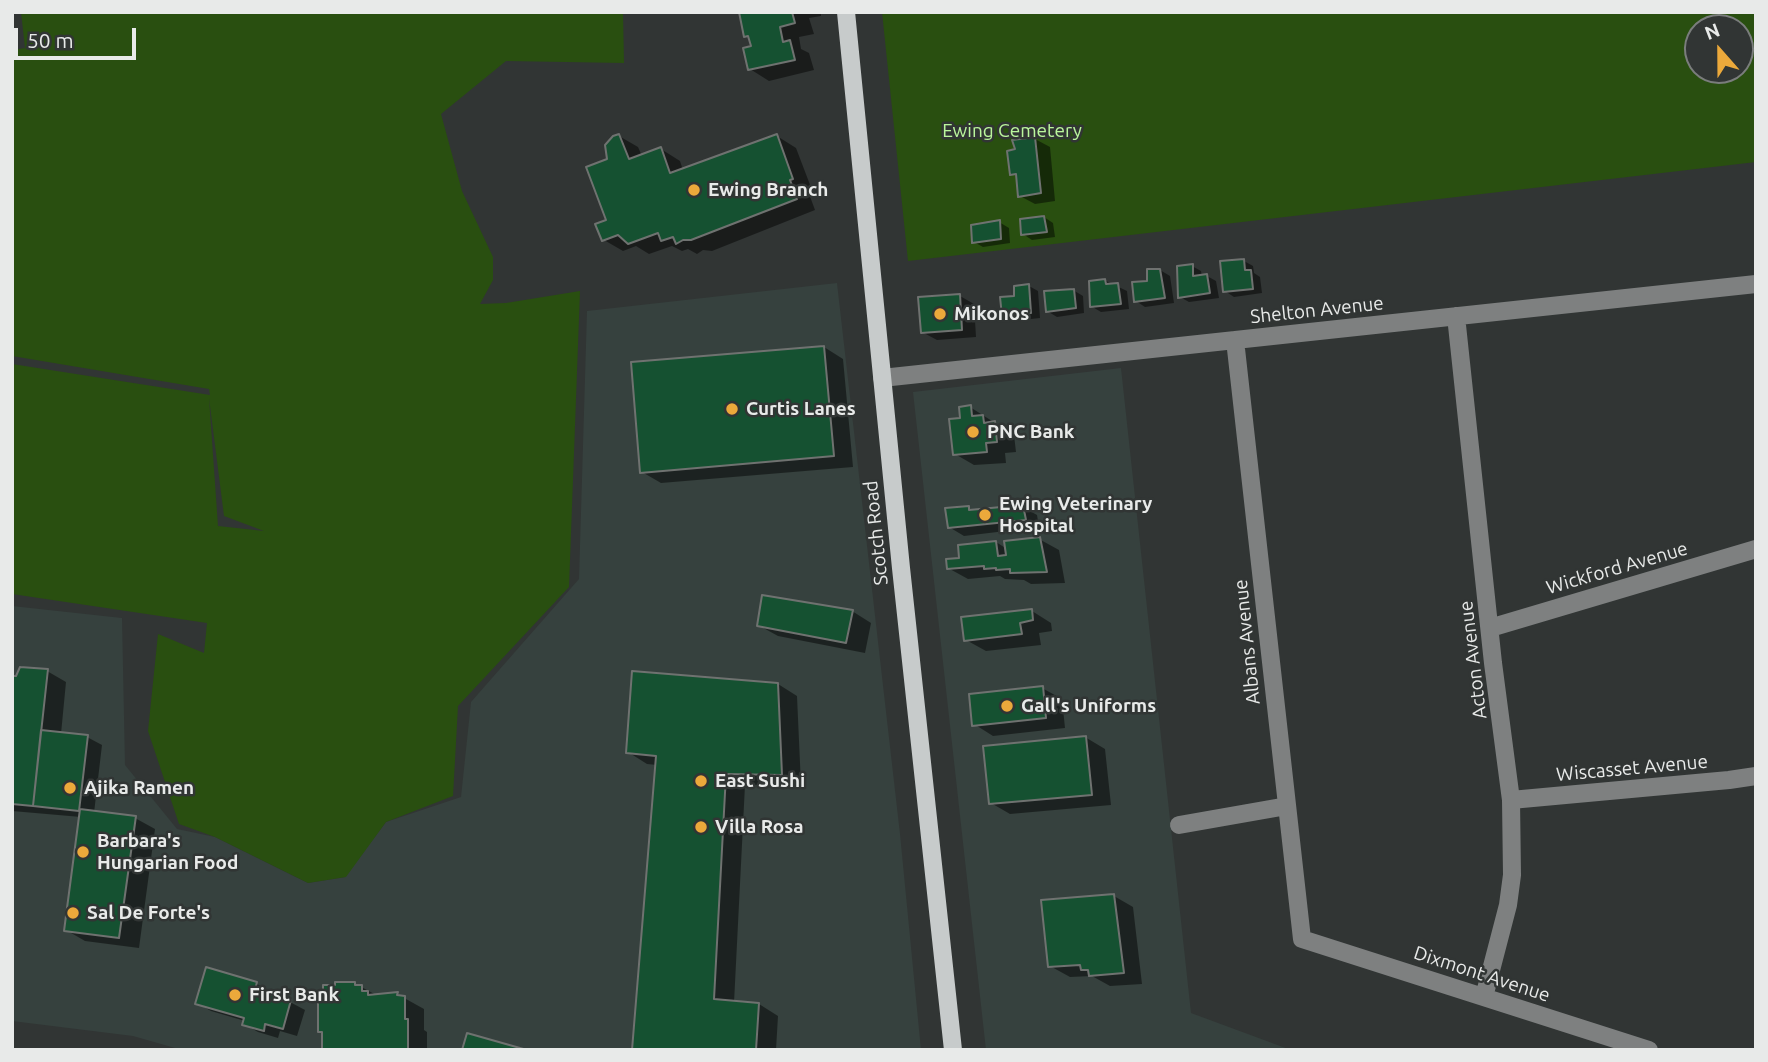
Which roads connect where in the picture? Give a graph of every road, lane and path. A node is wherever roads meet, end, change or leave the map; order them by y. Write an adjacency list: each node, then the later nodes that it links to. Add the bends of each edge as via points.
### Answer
1 (846, 12): 5 (main road, Scotch Road)
2 (1756, 284): 3 (street, Shelton Avenue)
3 (1456, 316): 4 (street, Shelton Avenue); 7 (street, Acton Avenue)
4 (1235, 340): 5 (street, Shelton Avenue); 10 (street, Albans Avenue)
5 (882, 378): 14 (main road, Scotch Road)
6 (1756, 549): 7 (street, Wickford Avenue)
7 (1490, 628): 9 (street, Acton Avenue)
8 (1756, 776): 9 (street, Wiscasset Avenue)
9 (1511, 800): 13 (street, Acton Avenue, via 1512,875)
10 (1287, 806): 11 (street); 12 (street, Albans Avenue)
11 (1179, 825)
12 (1302, 939): 13 (street, Dixmont Avenue)
13 (1485, 997): 15 (street, Dixmont Avenue)
14 (953, 1050)
15 (1649, 1050)

